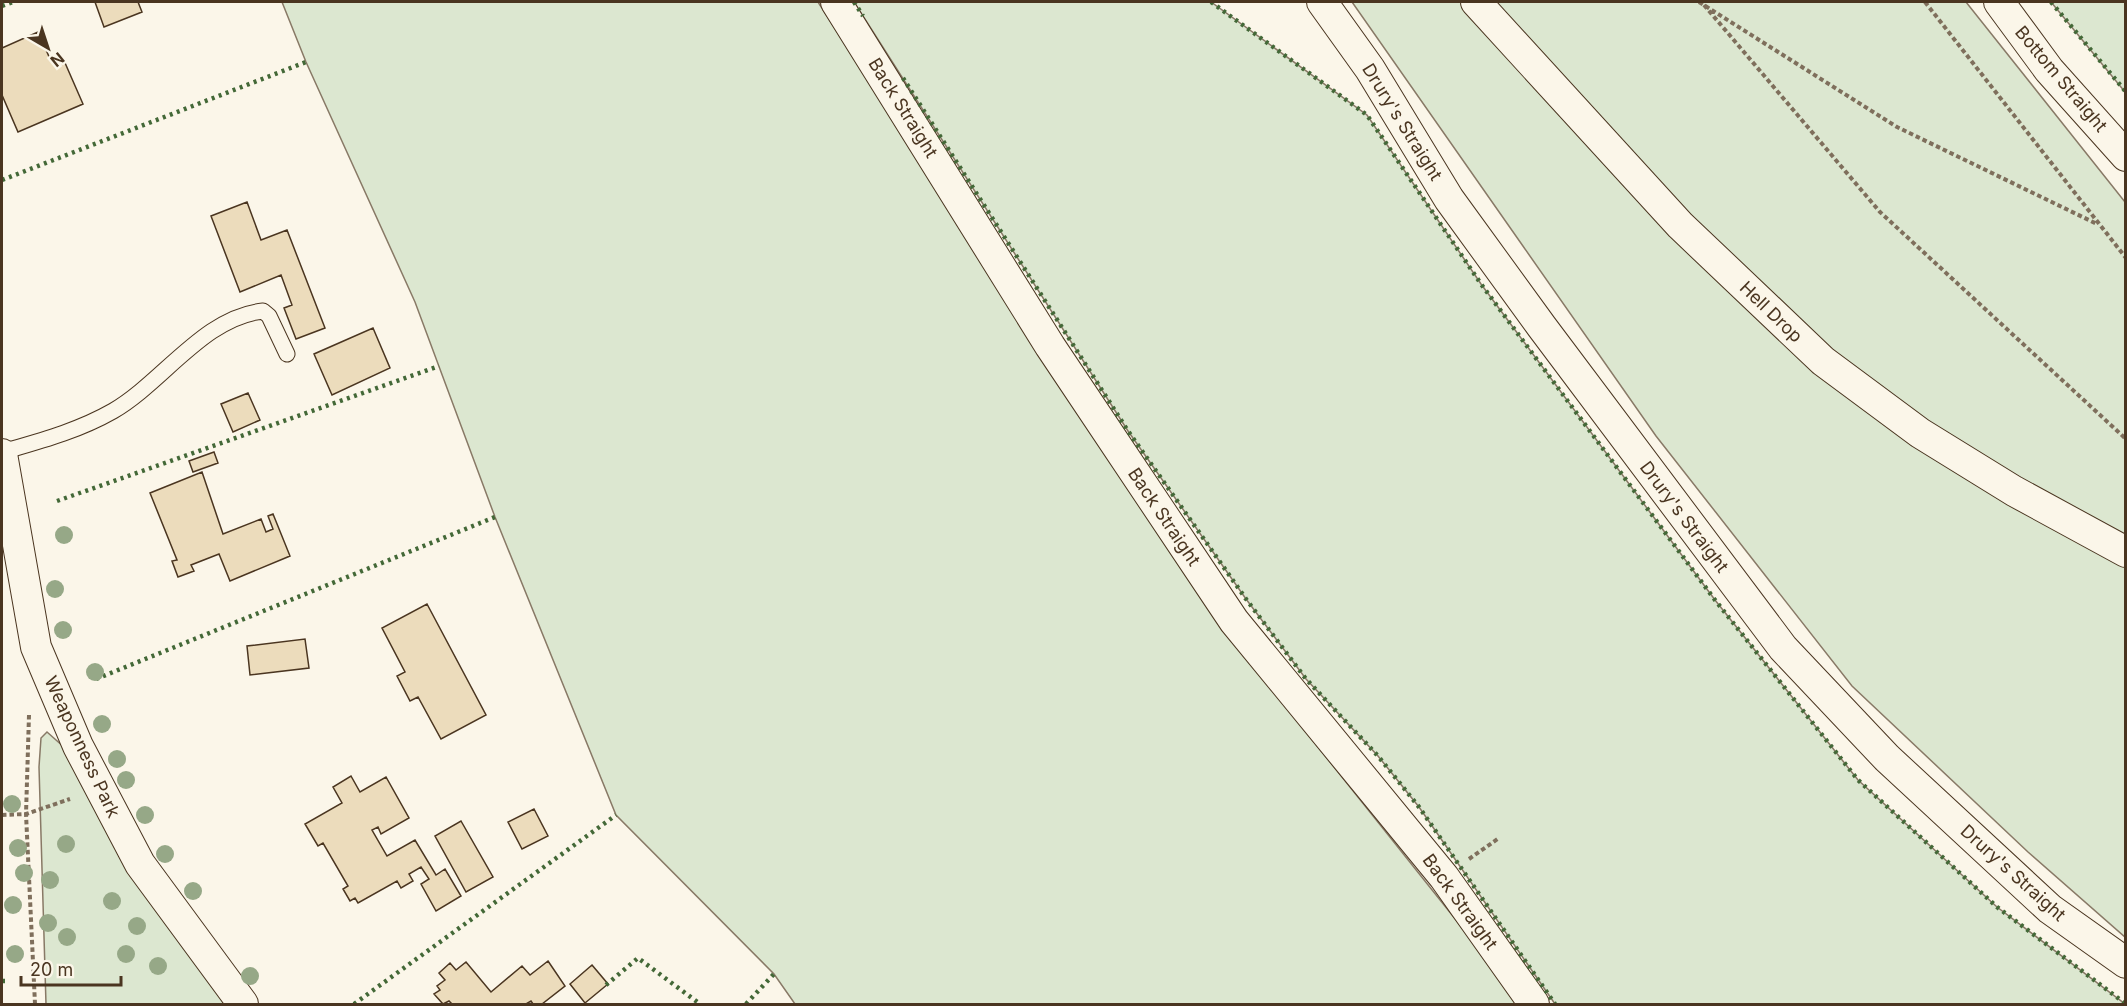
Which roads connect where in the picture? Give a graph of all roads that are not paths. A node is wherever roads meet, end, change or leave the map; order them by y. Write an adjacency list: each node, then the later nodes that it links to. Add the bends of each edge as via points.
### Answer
1 (836, 2): 11 (street, Back Straight, via 1050,346 1234,621 1444,876)
2 (1322, 2): 9 (street, Drury's Straight, via 1370,69 1449,199 1783,648 1887,758 2042,901)
3 (1476, 2): 8 (street, Hell Drop, via 1680,225 1823,361 1920,433 2014,491)
4 (1999, 2): 5 (street, Bottom Straight, via 2049,70)
5 (2126, 156)
6 (287, 354): 7 (lane, via 263,311 240,316 221,324 154,382 114,410 74,431)
7 (2, 453): 10 (street, Weaponness Park, via 36,647 78,746 141,864)
8 (2126, 552)
9 (2126, 963)
10 (243, 1005)
11 (1534, 1005)

